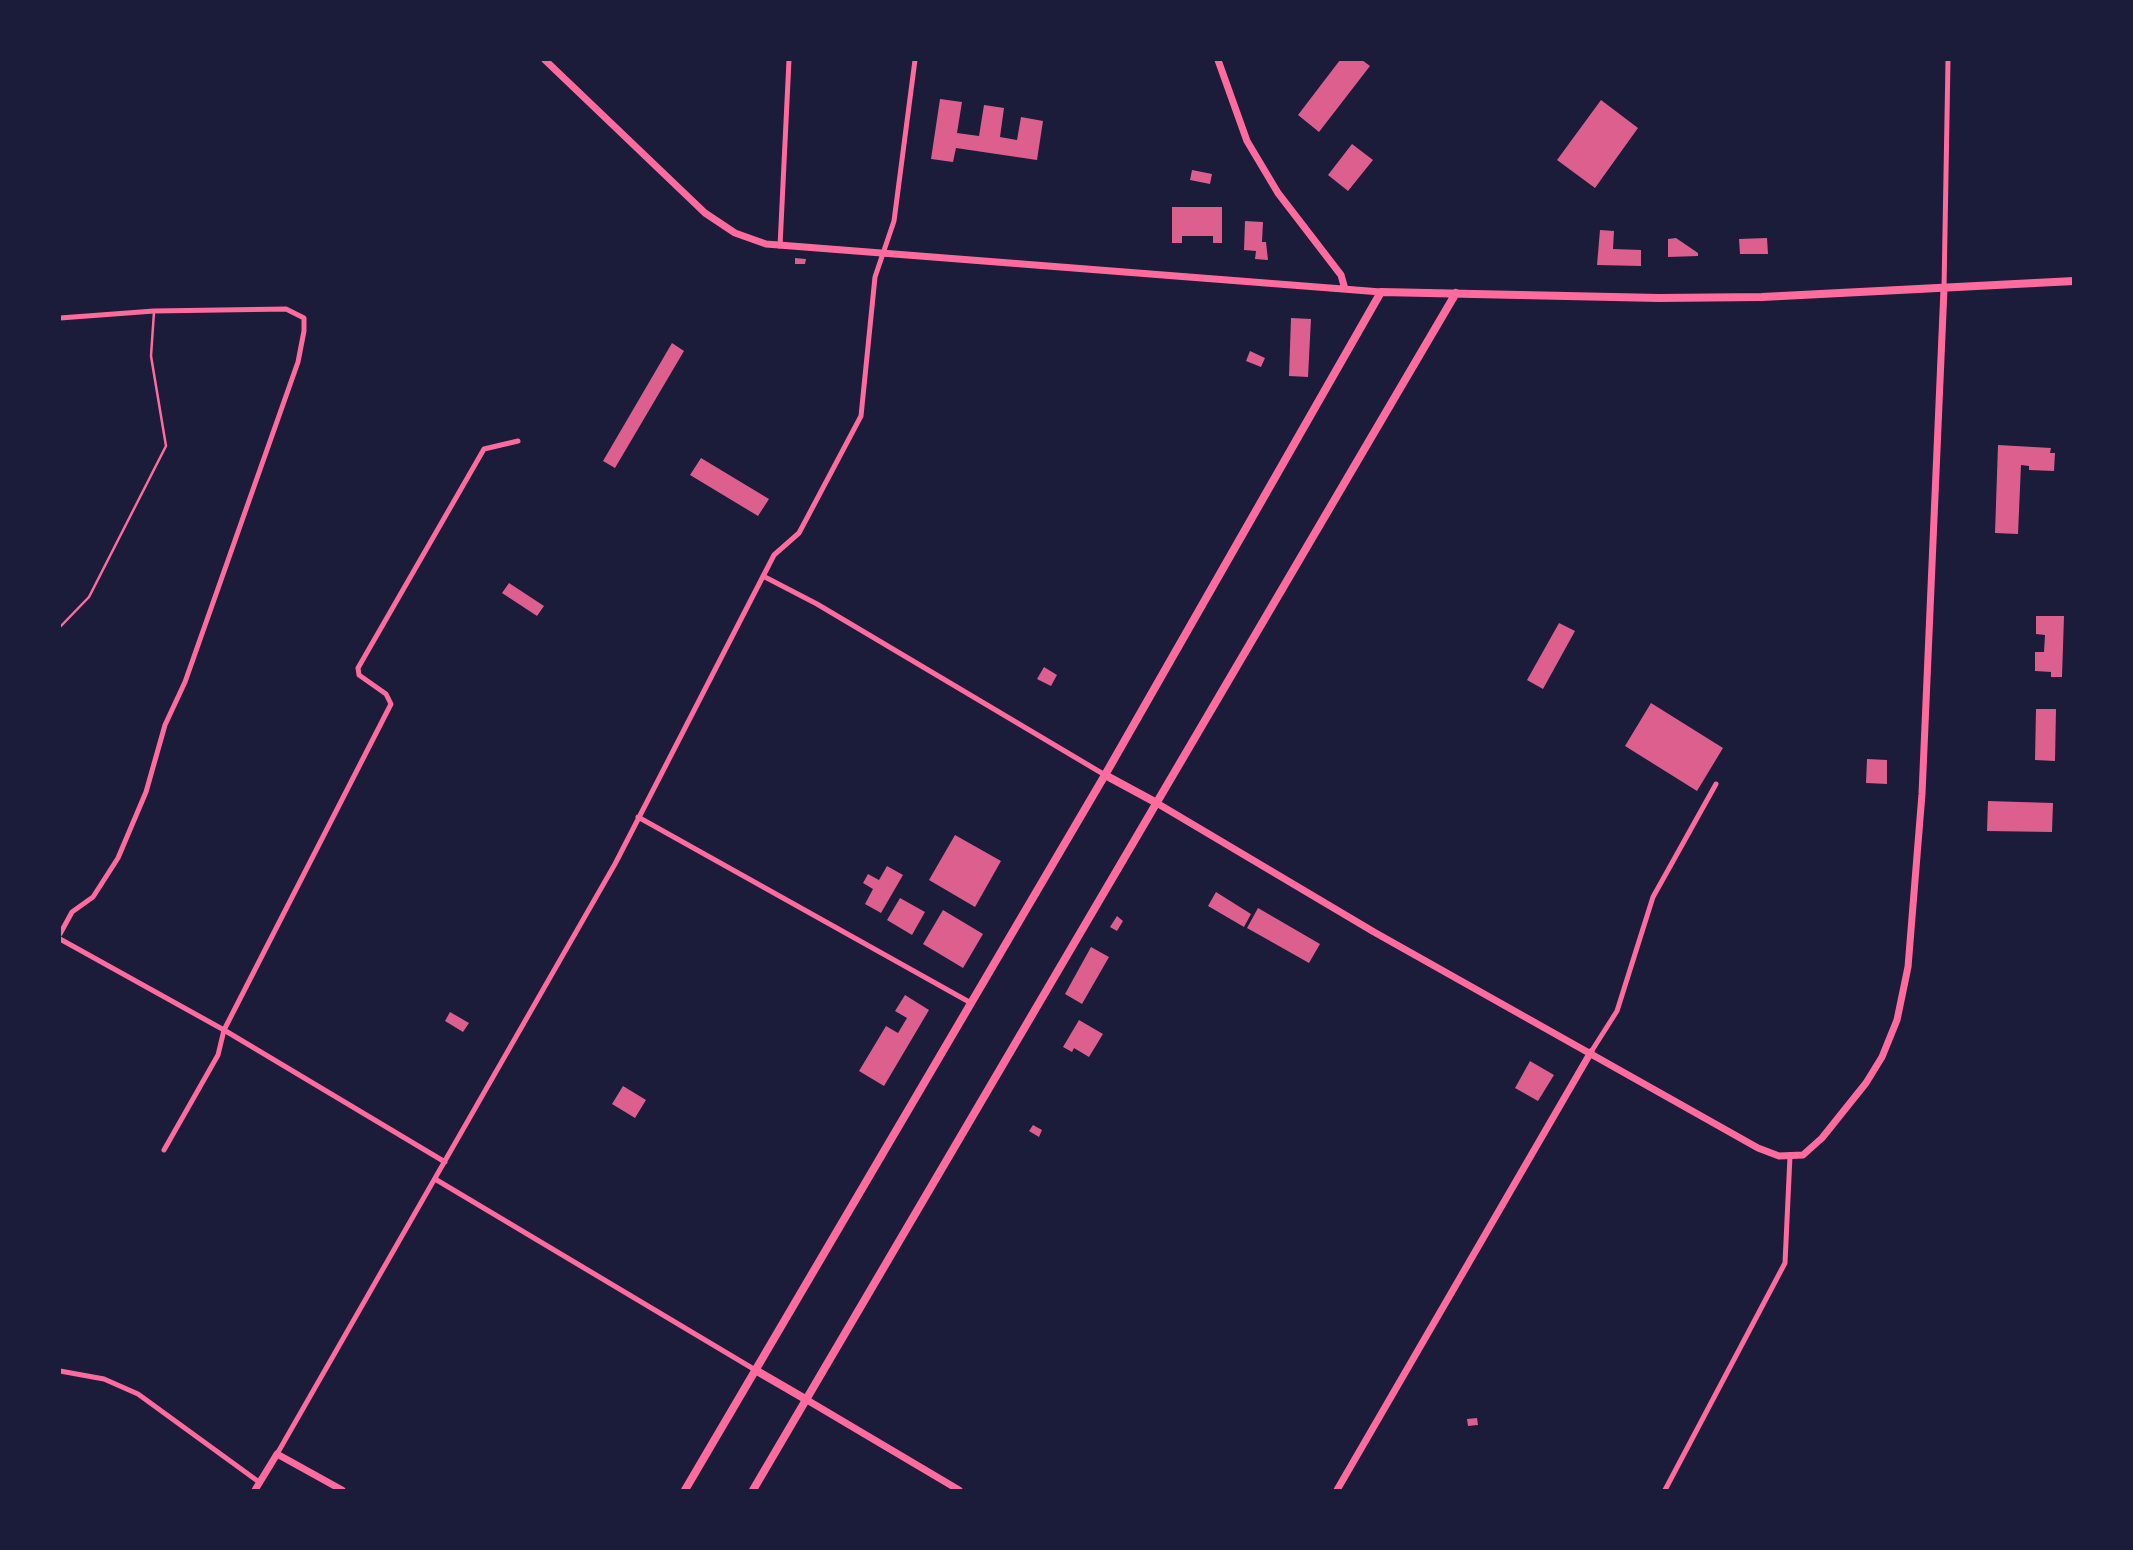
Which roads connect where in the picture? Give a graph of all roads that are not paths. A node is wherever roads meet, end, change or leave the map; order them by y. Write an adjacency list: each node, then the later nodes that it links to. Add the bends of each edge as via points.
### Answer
1 (545, 60): 6 (street, via 705,213 735,233)
2 (789, 60): 6 (street)
3 (915, 60): 7 (street, via 894,221)
4 (1218, 60): 9 (street, via 1247,141 1278,193 1341,275)
5 (1948, 60): 10 (street)
6 (780, 247): 7 (street)
7 (885, 251): 9 (street); 16 (street, via 875,277 861,416 799,533 774,555)
8 (2074, 281): 10 (main road)
9 (1345, 289): 11 (street)
10 (1944, 289): 12 (main road, via 1680,298); 27 (street, via 1922,794 1908,967 1897,1020 1882,1058 1829,1129 1803,1155)
11 (1381, 292): 12 (main road); 18 (main road)
12 (1456, 293): 20 (main road)
13 (154, 311): 14 (street); 17 (lane, via 151,356 166,446 89,597); 22 (street, via 286,309 304,318 298,362 185,682 165,725 146,792 118,858 93,897 72,912)
14 (60, 318)
15 (518, 441): 24 (street, via 484,449 358,668 359,675 386,694 391,704)
16 (763, 576): 18 (street); 21 (street)
17 (60, 627)
18 (1105, 775): 20 (main road); 23 (main road)
19 (1716, 784): 25 (street, via 1653,897 1617,1011)
20 (1155, 802): 25 (street, via 1374,932); 32 (main road)
21 (638, 817): 23 (street); 28 (street)
22 (60, 937): 24 (street)
23 (972, 1003): 31 (main road)
24 (224, 1030): 26 (street, via 218,1055); 28 (street)
25 (1591, 1052): 27 (street, via 1758,1148); 40 (street)
26 (164, 1150)
27 (1790, 1156): 41 (street, via 1785,1263)
28 (444, 1162): 29 (street)
29 (435, 1179): 31 (street); 33 (street)
30 (60, 1371): 34 (street, via 104,1379 138,1395)
31 (757, 1371): 32 (main road); 37 (main road)
32 (807, 1400): 38 (main road); 39 (street)
33 (276, 1454): 34 (street); 36 (street)
34 (259, 1482): 35 (street)
35 (255, 1490)
36 (342, 1490)
37 (685, 1490)
38 (754, 1490)
39 (958, 1490)
40 (1337, 1490)
41 (1665, 1490)

